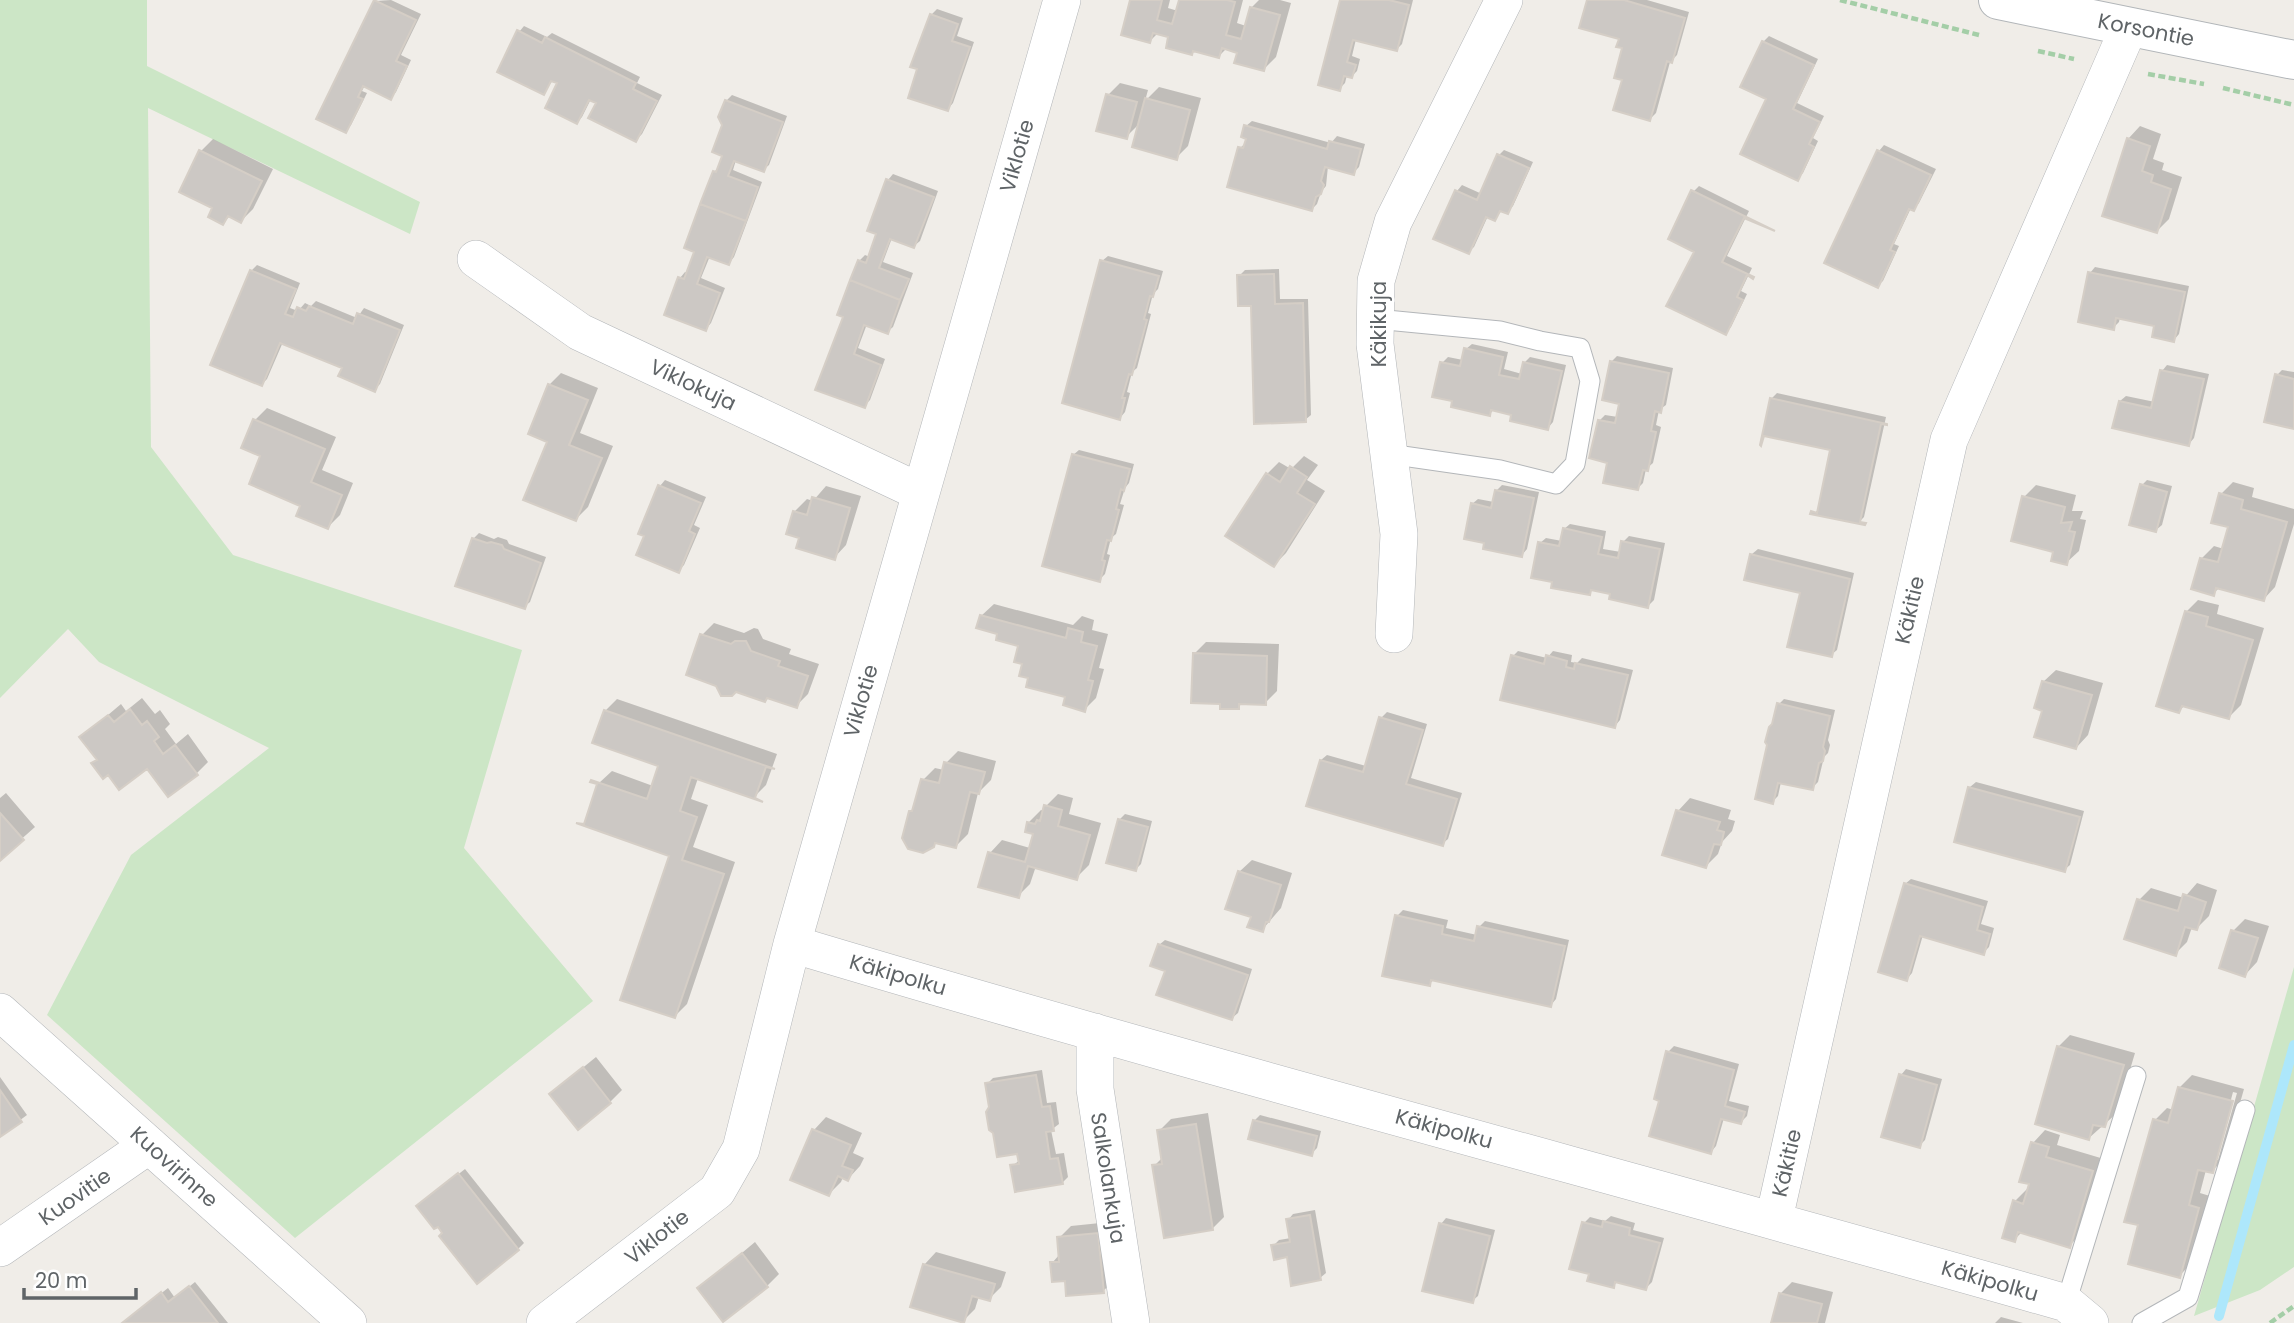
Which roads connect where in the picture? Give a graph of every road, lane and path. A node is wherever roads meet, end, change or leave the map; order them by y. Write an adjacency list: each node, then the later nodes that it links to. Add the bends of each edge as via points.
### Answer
1 (1062, 0): 9 (street, Viklotie)
2 (1504, 0): 7 (street, Käkikuja, via 1393,222 1376,281)
3 (2017, 2): 4 (main road, Korsontie)
4 (2129, 27): 5 (main road, Korsontie); 17 (street, Käkitie, via 1949,440)
5 (2294, 60)
6 (476, 260): 9 (street, Viklokuja, via 580,332)
7 (1376, 318): 8 (street, Käkikuja); 8 (lane, via 1500,331 1580,348 1590,381 1575,464 1556,484 1500,470)
8 (1389, 454): 10 (street, Käkikuja, via 1399,534)
9 (920, 492): 11 (street, Viklotie)
10 (1394, 634)
11 (792, 944): 13 (street, Käkipolku); 22 (street, Viklotie, via 741,1149 717,1191)
12 (0, 1012): 16 (street, Kuovirinne)
13 (1095, 1032): 17 (street, Käkipolku); 23 (street, Salkolankuja, via 1095,1089)
14 (2136, 1076): 20 (lane)
15 (2245, 1110): 24 (lane, via 2188,1297)
16 (149, 1145): 18 (street, Kuovitie); 21 (street, Kuovirinne)
17 (1774, 1219): 20 (street, Käkipolku)
18 (0, 1248)
19 (2294, 1306): 25 (path)
20 (2078, 1313)
21 (348, 1323)
22 (545, 1323)
23 (1131, 1323)
24 (2142, 1323)
25 (2270, 1323)

